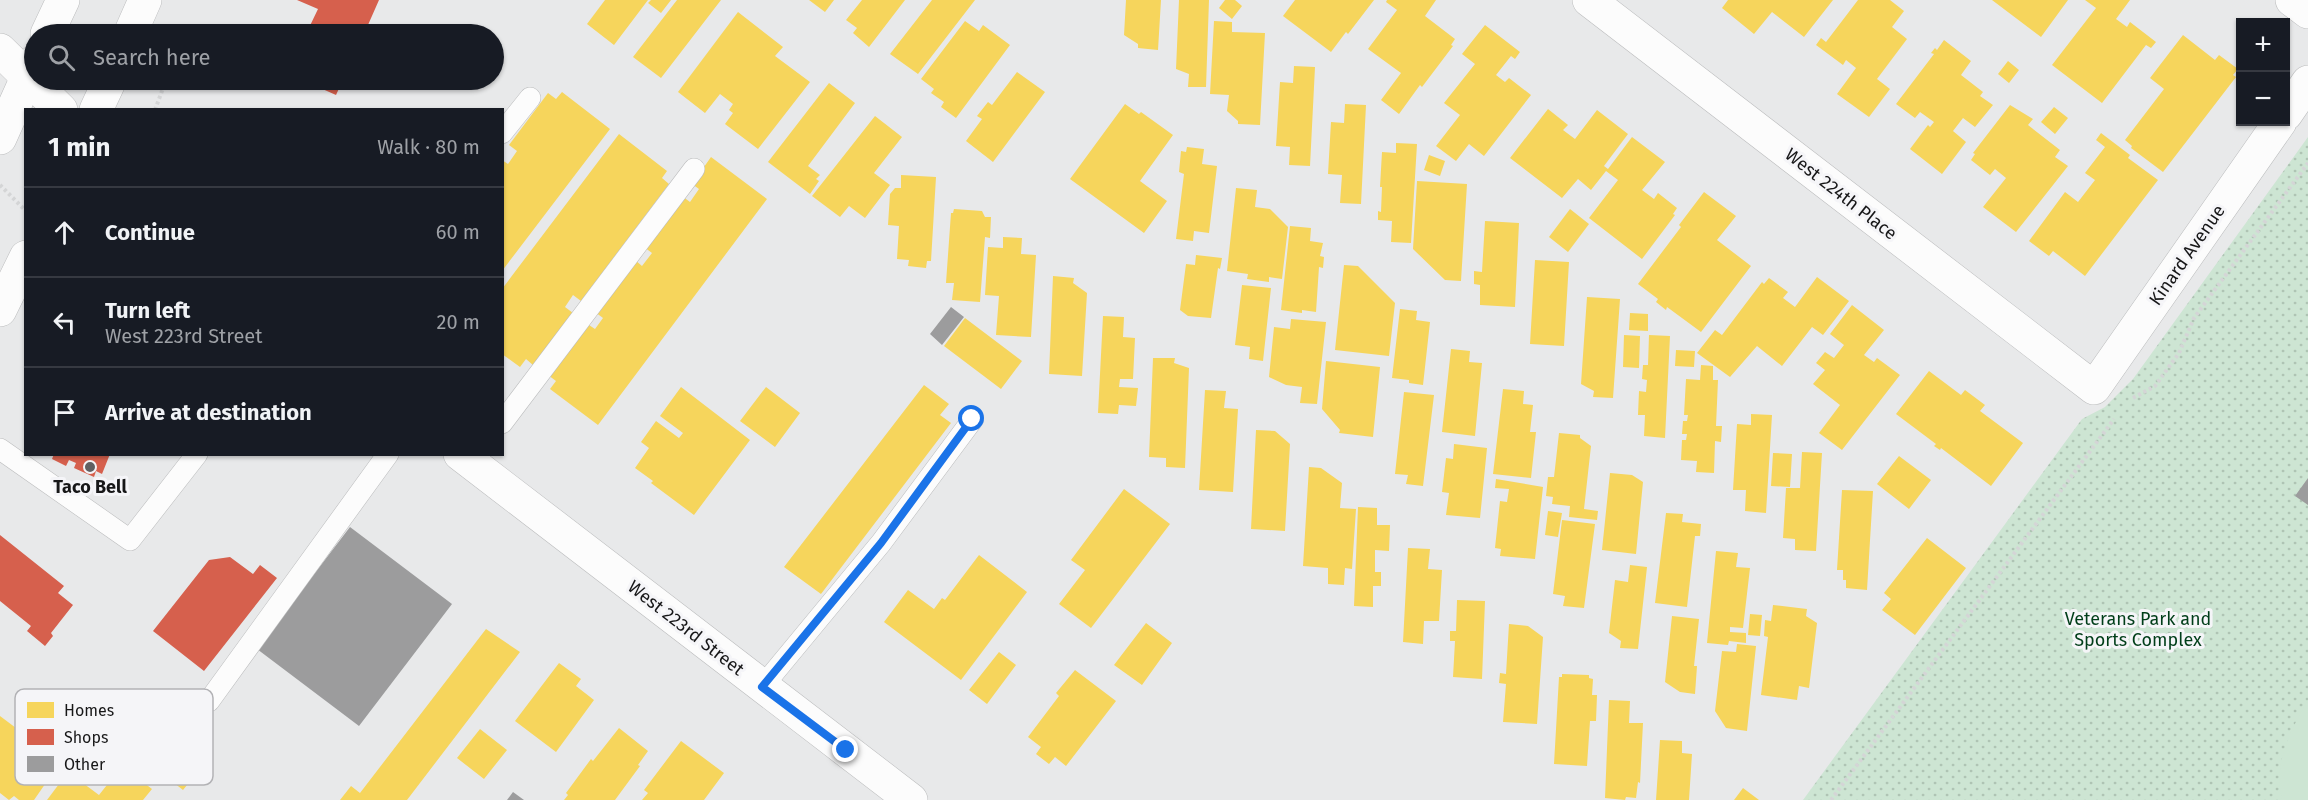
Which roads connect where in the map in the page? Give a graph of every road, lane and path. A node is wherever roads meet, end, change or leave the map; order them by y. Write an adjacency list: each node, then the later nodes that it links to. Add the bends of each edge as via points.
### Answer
1 (63, 0): 6 (street)
2 (145, 0): 7 (street)
3 (1589, 0): 29 (street, West 224th Place)
4 (2292, 0): 5 (street)
5 (2308, 12)
6 (52, 24)
7 (134, 24)
8 (0, 50): 9 (street)
9 (24, 65)
10 (2308, 82): 19 (street)
11 (24, 85): 22 (street)
12 (46, 90): 16 (street)
13 (105, 90): 17 (street)
14 (162, 90): 18 (path)
15 (530, 98): 21 (lane)
16 (60, 108)
17 (97, 108)
18 (156, 108)
19 (2290, 108)
20 (2277, 126): 29 (street, Kinard Avenue)
21 (504, 130)
22 (0, 138)
23 (2308, 164): 30 (path, via 2194,318 2179,352 2155,386)
24 (694, 169): 33 (lane)
25 (0, 185): 26 (path)
26 (24, 209)
27 (24, 261): 28 (street)
28 (0, 310)
29 (2094, 388)
30 (2128, 401)
31 (2121, 411): 41 (path)
32 (972, 419): 38 (lane, via 881,543)
33 (504, 420)
34 (0, 449): 35 (lane, via 130,540)
35 (195, 456)
36 (387, 456): 39 (lane)
37 (470, 458): 38 (street, West 223rd Street)
38 (762, 687): 40 (street, West 223rd Street)
39 (213, 695)
40 (911, 800)
41 (1831, 800)

